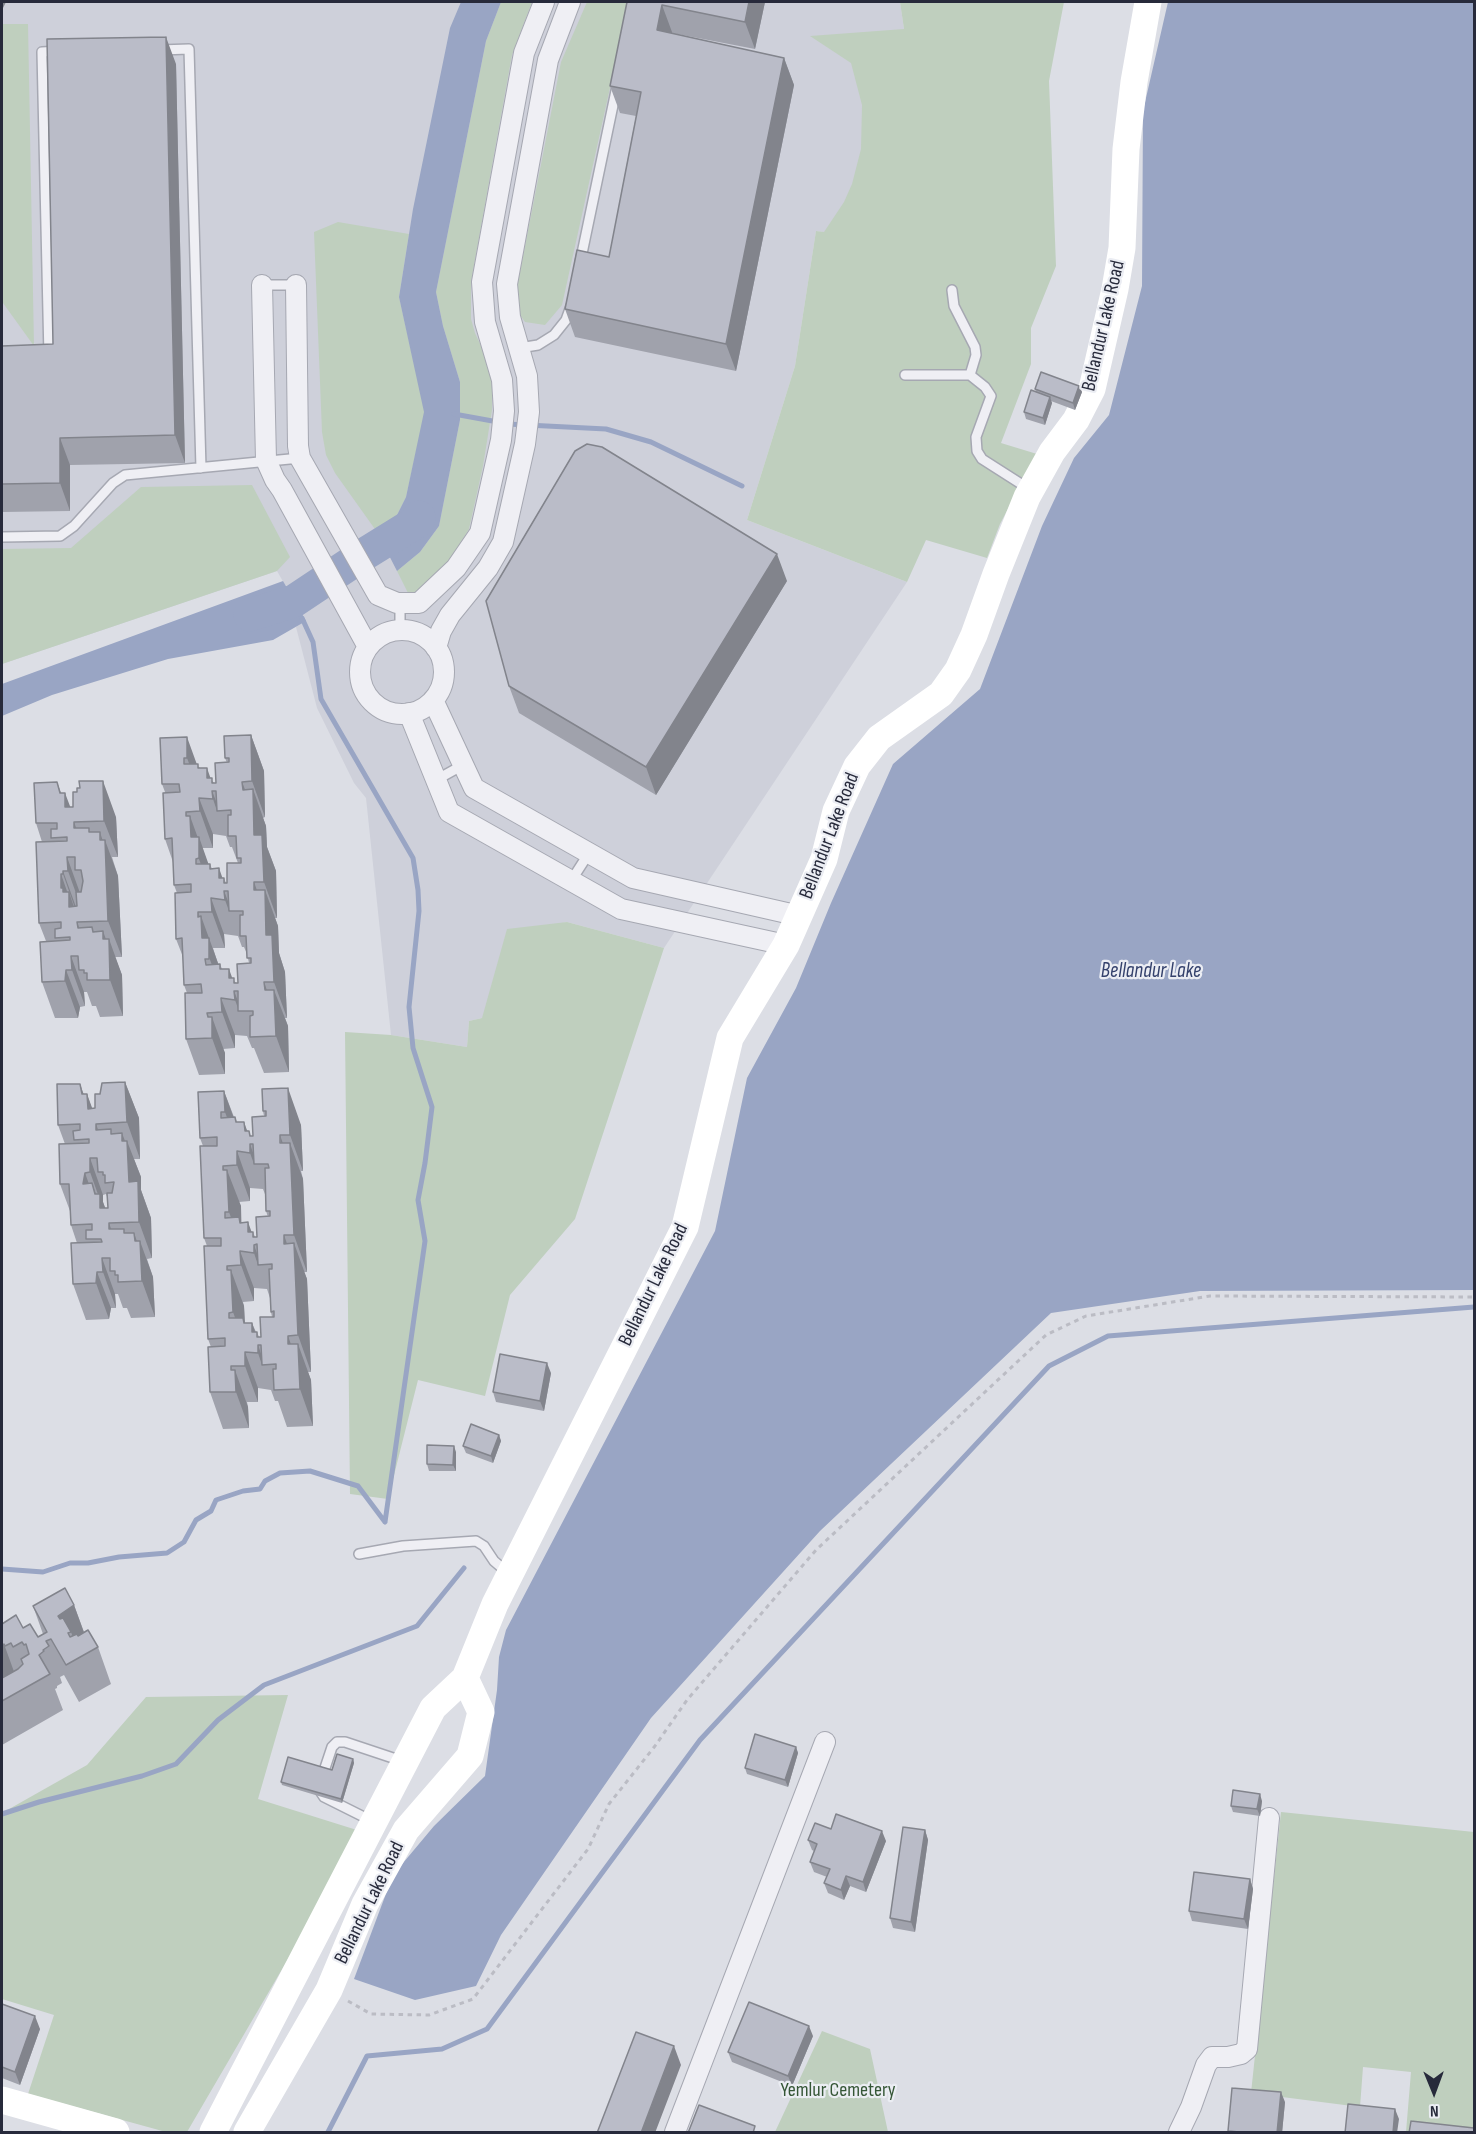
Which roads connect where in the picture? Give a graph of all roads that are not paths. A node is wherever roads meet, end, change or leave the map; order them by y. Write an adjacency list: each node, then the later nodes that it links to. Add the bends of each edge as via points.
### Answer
1 (543, 2): 21 (street, via 524,53 482,282 485,322 502,380 504,411 480,533 442,584 419,603)
2 (570, 2): 12 (street, via 548,60 507,284 510,317)
3 (1148, 2): 19 (street, Bellandur Lake Road, via 1126,149 1122,249 1092,389)
4 (155, 50): 18 (lane, via 189,50)
5 (65, 51): 13 (lane, via 42,52 49,360)
6 (621, 71): 7 (lane)
7 (579, 268)
8 (262, 285): 9 (lane); 17 (street)
9 (296, 285): 16 (street)
10 (952, 290): 15 (lane, via 954,306 975,347)
11 (574, 292): 12 (lane, via 570,312 561,328 538,345)
12 (519, 348): 24 (street, via 527,376 528,428 503,542 488,568 450,615)
13 (37, 360)
14 (905, 375): 15 (lane)
15 (970, 375): 19 (lane, via 991,396 976,437 977,452)
16 (300, 458): 17 (lane); 21 (street, via 378,595)
17 (267, 461): 18 (lane); 23 (street)
18 (201, 468): 20 (lane, via 134,473 117,479 60,536)
19 (1031, 490): 31 (street, Bellandur Lake Road, via 958,670 941,694 879,738 857,766 836,811 824,859)
20 (2, 537)
21 (400, 603): 22 (lane)
22 (400, 630): 23 (street, via 379,637); 24 (street, via 422,634)
23 (368, 647): 26 (street, via 360,676 368,697 385,711)
24 (436, 648): 25 (street, via 444,670 440,691)
25 (433, 700): 26 (street); 27 (street)
26 (409, 713): 28 (street)
27 (463, 765): 28 (lane); 29 (street, via 474,788)
28 (436, 780): 30 (street, via 449,812)
29 (589, 853): 30 (lane); 31 (street, via 633,878)
30 (571, 881): 32 (street, via 621,909)
31 (800, 916): 32 (street, Bellandur Lake Road)
32 (786, 945): 34 (street, Bellandur Lake Road, via 730,1038 685,1227)
33 (359, 1554): 34 (lane, via 403,1546 476,1541)
34 (510, 1574): 35 (street, Bellandur Lake Road)
35 (465, 1678): 37 (street, Bellandur Lake Road, via 433,1708); 43 (street, Bellandur Lake Road, via 481,1712 470,1756 406,1830 365,1904 329,1990)
36 (825, 1742): 44 (street)
37 (405, 1763): 39 (street, Bellandur Lake Road); 39 (lane, via 345,1742 332,1747 320,1791 324,1797)
38 (1269, 1818): 45 (street, via 1247,2049 1228,2057 1212,2057 1206,2064)
39 (374, 1822): 42 (street, Bellandur Lake Road)
40 (2, 2100): 41 (street)
41 (117, 2133)
42 (213, 2133)
43 (247, 2133)
44 (675, 2133)
45 (1179, 2133)

